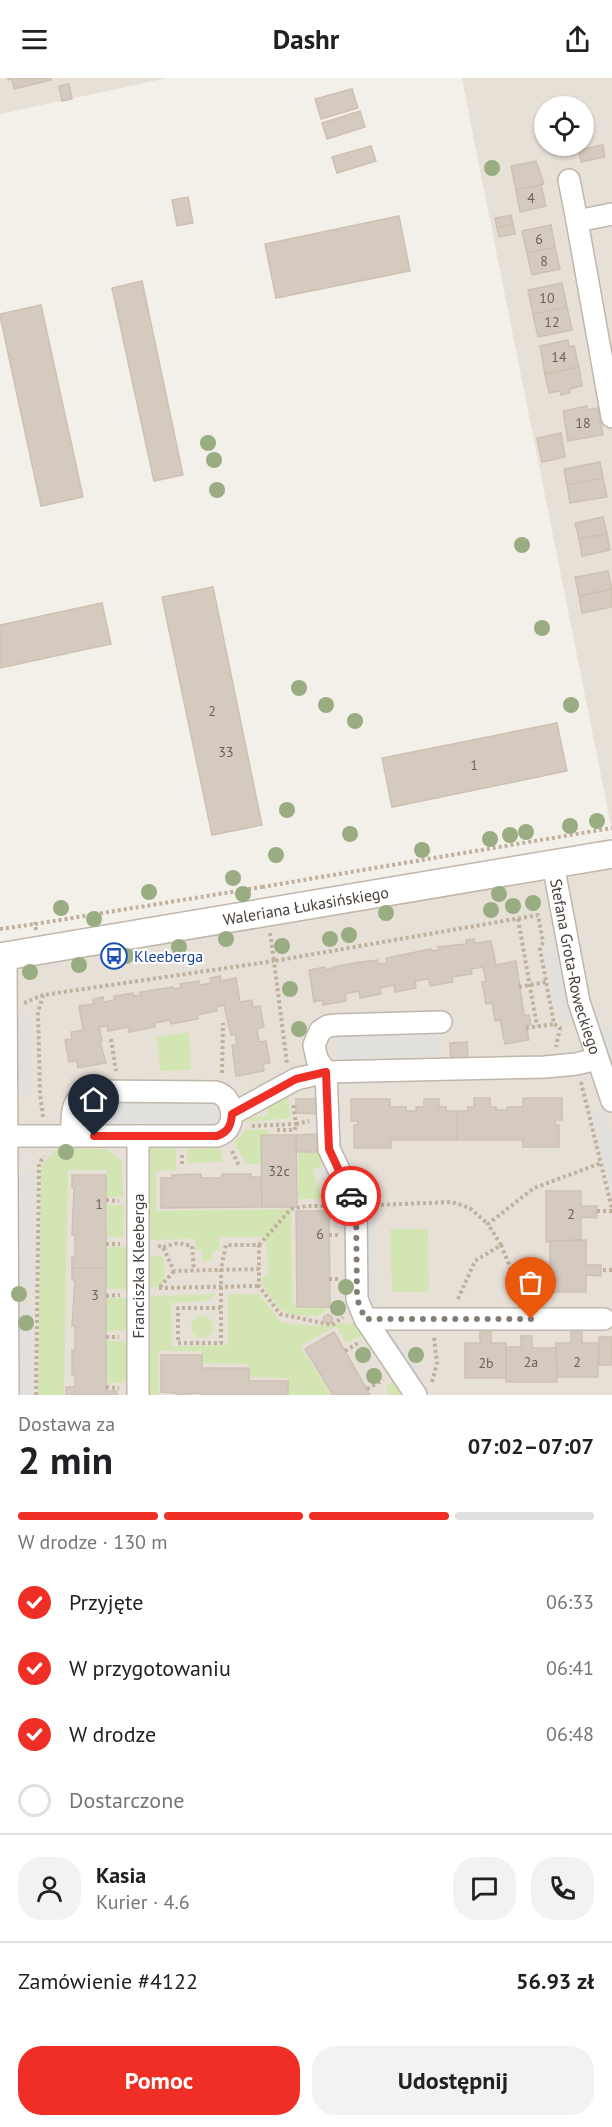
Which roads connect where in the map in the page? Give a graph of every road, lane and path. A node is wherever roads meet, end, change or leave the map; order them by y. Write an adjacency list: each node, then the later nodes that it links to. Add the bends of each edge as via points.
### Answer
1 (569, 180): 3 (street)
2 (612, 214): 3 (street)
3 (577, 221): 4 (street)
4 (612, 417)
5 (612, 828): 8 (path)
6 (612, 854): 7 (street, Waleriana Łukasińskiego)
7 (553, 864): 15 (street, Waleriana Łukasińskiego); 29 (street, Stefana Grota-Roweckiego, via 575,984)
8 (262, 887): 9 (path); 11 (path)
9 (264, 897)
10 (518, 919): 16 (path); 17 (path, via 538,915); 18 (path)
11 (35, 924): 13 (path); 14 (path)
12 (269, 926): 16 (path)
13 (0, 929)
14 (37, 934)
15 (3, 957): 39 (street)
16 (274, 961): 20 (path); 32 (path)
17 (546, 982): 18 (path); 24 (path)
18 (530, 985): 19 (path); 25 (path)
19 (519, 987)
20 (43, 995): 21 (path); 40 (path, via 38,1012)
21 (17, 1004)
22 (441, 1022): 33 (street, via 327,1026 314,1045)
23 (223, 1023): 34 (path)
24 (554, 1024): 25 (path); 27 (path)
25 (537, 1026): 26 (path)
26 (526, 1028)
27 (560, 1028): 28 (path); 31 (path, via 556,1047 544,1059)
28 (566, 1030)
29 (597, 1059): 30 (street); 35 (street, Stefana Grota-Roweckiego)
30 (576, 1064): 31 (street); 43 (path)
31 (545, 1067): 33 (street)
32 (288, 1070)
33 (326, 1072): 36 (street, via 296,1079); 45 (street, via 329,1149)
34 (222, 1078)
35 (612, 1101)
36 (232, 1114): 41 (street, via 227,1099 216,1092 92,1091 74,1105); 42 (street, via 228,1129 217,1136)
37 (296, 1124): 38 (path, via 295,1130)
38 (276, 1130)
39 (7, 1136): 40 (street); 44 (street)
40 (45, 1136): 41 (street); 68 (path, via 47,1151 39,1164)
41 (72, 1136): 42 (street)
42 (138, 1136): 49 (street, Franciszka Kleeberga)
43 (602, 1162): 46 (path); 48 (path, via 534,1188)
44 (3, 1189): 67 (street)
45 (356, 1206): 48 (path, via 452,1202 470,1208); 50 (path, via 291,1209); 62 (street, via 357,1299)
46 (612, 1210): 47 (path)
47 (597, 1211)
48 (488, 1224): 51 (path)
49 (138, 1244): 52 (path); 69 (street, Franciszka Kleeberga)
50 (259, 1245): 53 (path, via 225,1245); 54 (path)
51 (501, 1245): 63 (path, via 475,1262 458,1299); 64 (path)
52 (163, 1247): 55 (path, via 174,1271); 55 (path, via 178,1243 192,1246)
53 (221, 1269): 54 (path); 55 (path); 59 (path)
54 (259, 1269): 58 (path)
55 (194, 1270)
56 (603, 1270): 57 (path)
57 (612, 1270)
58 (259, 1286): 59 (path); 62 (path, via 280,1314 332,1325 348,1314)
59 (222, 1287): 60 (path); 61 (path)
60 (159, 1288)
61 (221, 1308): 61 (path, via 221,1343 178,1343 178,1308)
62 (365, 1319): 63 (street); 66 (street)
63 (433, 1319): 64 (street); 66 (path, via 437,1363)
64 (531, 1319): 65 (street)
65 (604, 1319)
66 (424, 1390)
67 (8, 1395)
68 (36, 1395)
69 (138, 1395)

